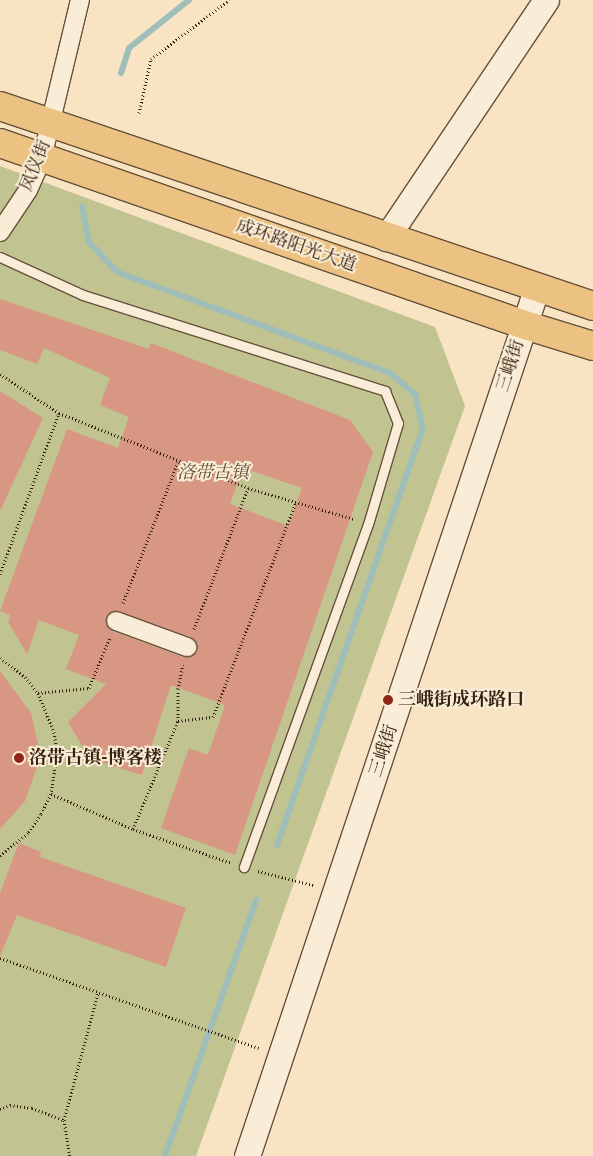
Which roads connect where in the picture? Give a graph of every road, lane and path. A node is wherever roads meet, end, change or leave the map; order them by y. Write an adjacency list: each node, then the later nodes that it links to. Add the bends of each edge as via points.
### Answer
1 (80, 0): 6 (street, 凤仪街)
2 (229, 0): 5 (path, via 151,59)
3 (546, 0): 10 (street)
4 (0, 106): 6 (main road, 成环路阳光大道)
5 (139, 113)
6 (52, 124): 8 (street, 凤仪街); 10 (main road, 成环路阳光大道)
7 (0, 143): 8 (main road, 成环路阳光大道)
8 (42, 158): 9 (street, 凤仪街, via 28,190); 14 (main road, 成环路阳光大道)
9 (0, 232)
10 (386, 238): 12 (main road, 成环路阳光大道)
11 (0, 257): 20 (lane, via 83,295 386,391 398,423)
12 (537, 287): 13 (main road, 成环路阳光大道); 14 (street, 三峨街)
13 (593, 306)
14 (525, 325): 15 (main road, 成环路阳光大道); 30 (street, 三峨街)
15 (593, 346)
16 (0, 374): 17 (path)
17 (59, 413): 18 (path); 21 (path)
18 (178, 462): 19 (path); 22 (path)
19 (296, 502): 20 (path); 26 (path, via 213,717)
20 (368, 524): 29 (lane)
21 (0, 574)
22 (116, 621): 23 (street); 25 (path, via 89,688)
23 (187, 647)
24 (0, 658): 25 (path, via 25,677)
25 (38, 693): 27 (path, via 54,732 56,774)
26 (178, 721)
27 (51, 794): 28 (path, via 28,833); 29 (path, via 133,829)
28 (0, 856)
29 (244, 867): 30 (path)
30 (338, 891): 37 (street, 三峨街)
31 (0, 958): 32 (path)
32 (98, 993): 33 (path); 35 (path)
33 (238, 1041)
34 (0, 1109): 35 (path, via 10,1105 32,1108)
35 (64, 1120): 36 (path)
36 (70, 1156)
37 (247, 1156)

